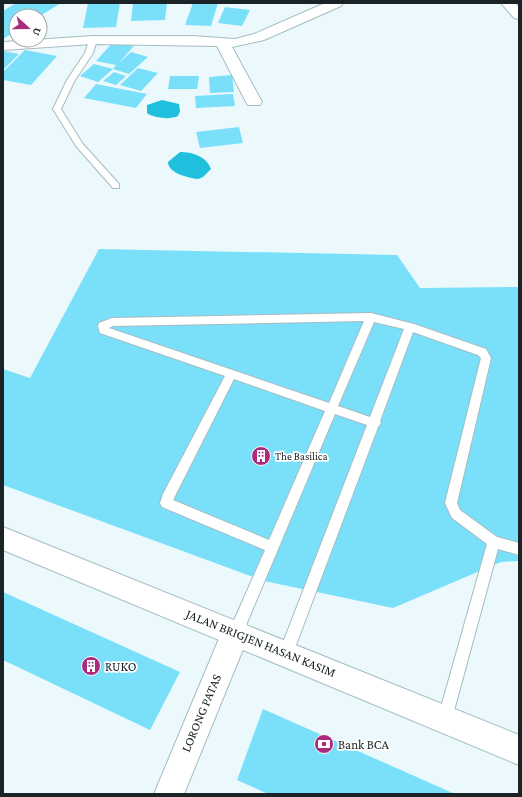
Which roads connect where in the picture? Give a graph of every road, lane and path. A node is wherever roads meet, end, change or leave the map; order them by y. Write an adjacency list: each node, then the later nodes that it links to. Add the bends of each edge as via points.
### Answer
1 (336, 3): 5 (street, via 259,37 240,42)
2 (508, 3): 3 (street)
3 (519, 15)
4 (93, 40): 5 (street); 6 (street); 8 (lane, via 57,109 79,144)
5 (222, 42): 7 (street)
6 (3, 46)
7 (254, 102)
8 (116, 186)
9 (371, 317): 10 (lane); 11 (lane, via 112,322 103,326 104,330); 12 (lane)
10 (410, 327): 13 (lane); 15 (lane, via 479,350 486,355 451,503 456,514)
11 (231, 374): 12 (lane); 16 (lane, via 166,501 169,505)
12 (332, 409): 13 (lane); 16 (lane)
13 (375, 423): 19 (lane)
14 (3, 538): 18 (street, JALAN BRIGJEN HASAN KASIM)
15 (494, 542): 17 (lane); 20 (lane)
16 (273, 547): 18 (lane)
17 (519, 549)
18 (236, 632): 19 (street, JALAN BRIGJEN HASAN KASIM); 22 (street, LORONG PATAS)
19 (286, 653): 20 (street, JALAN BRIGJEN HASAN KASIM)
20 (445, 718): 21 (street, JALAN BRIGJEN HASAN KASIM)
21 (519, 750)
22 (169, 794)

